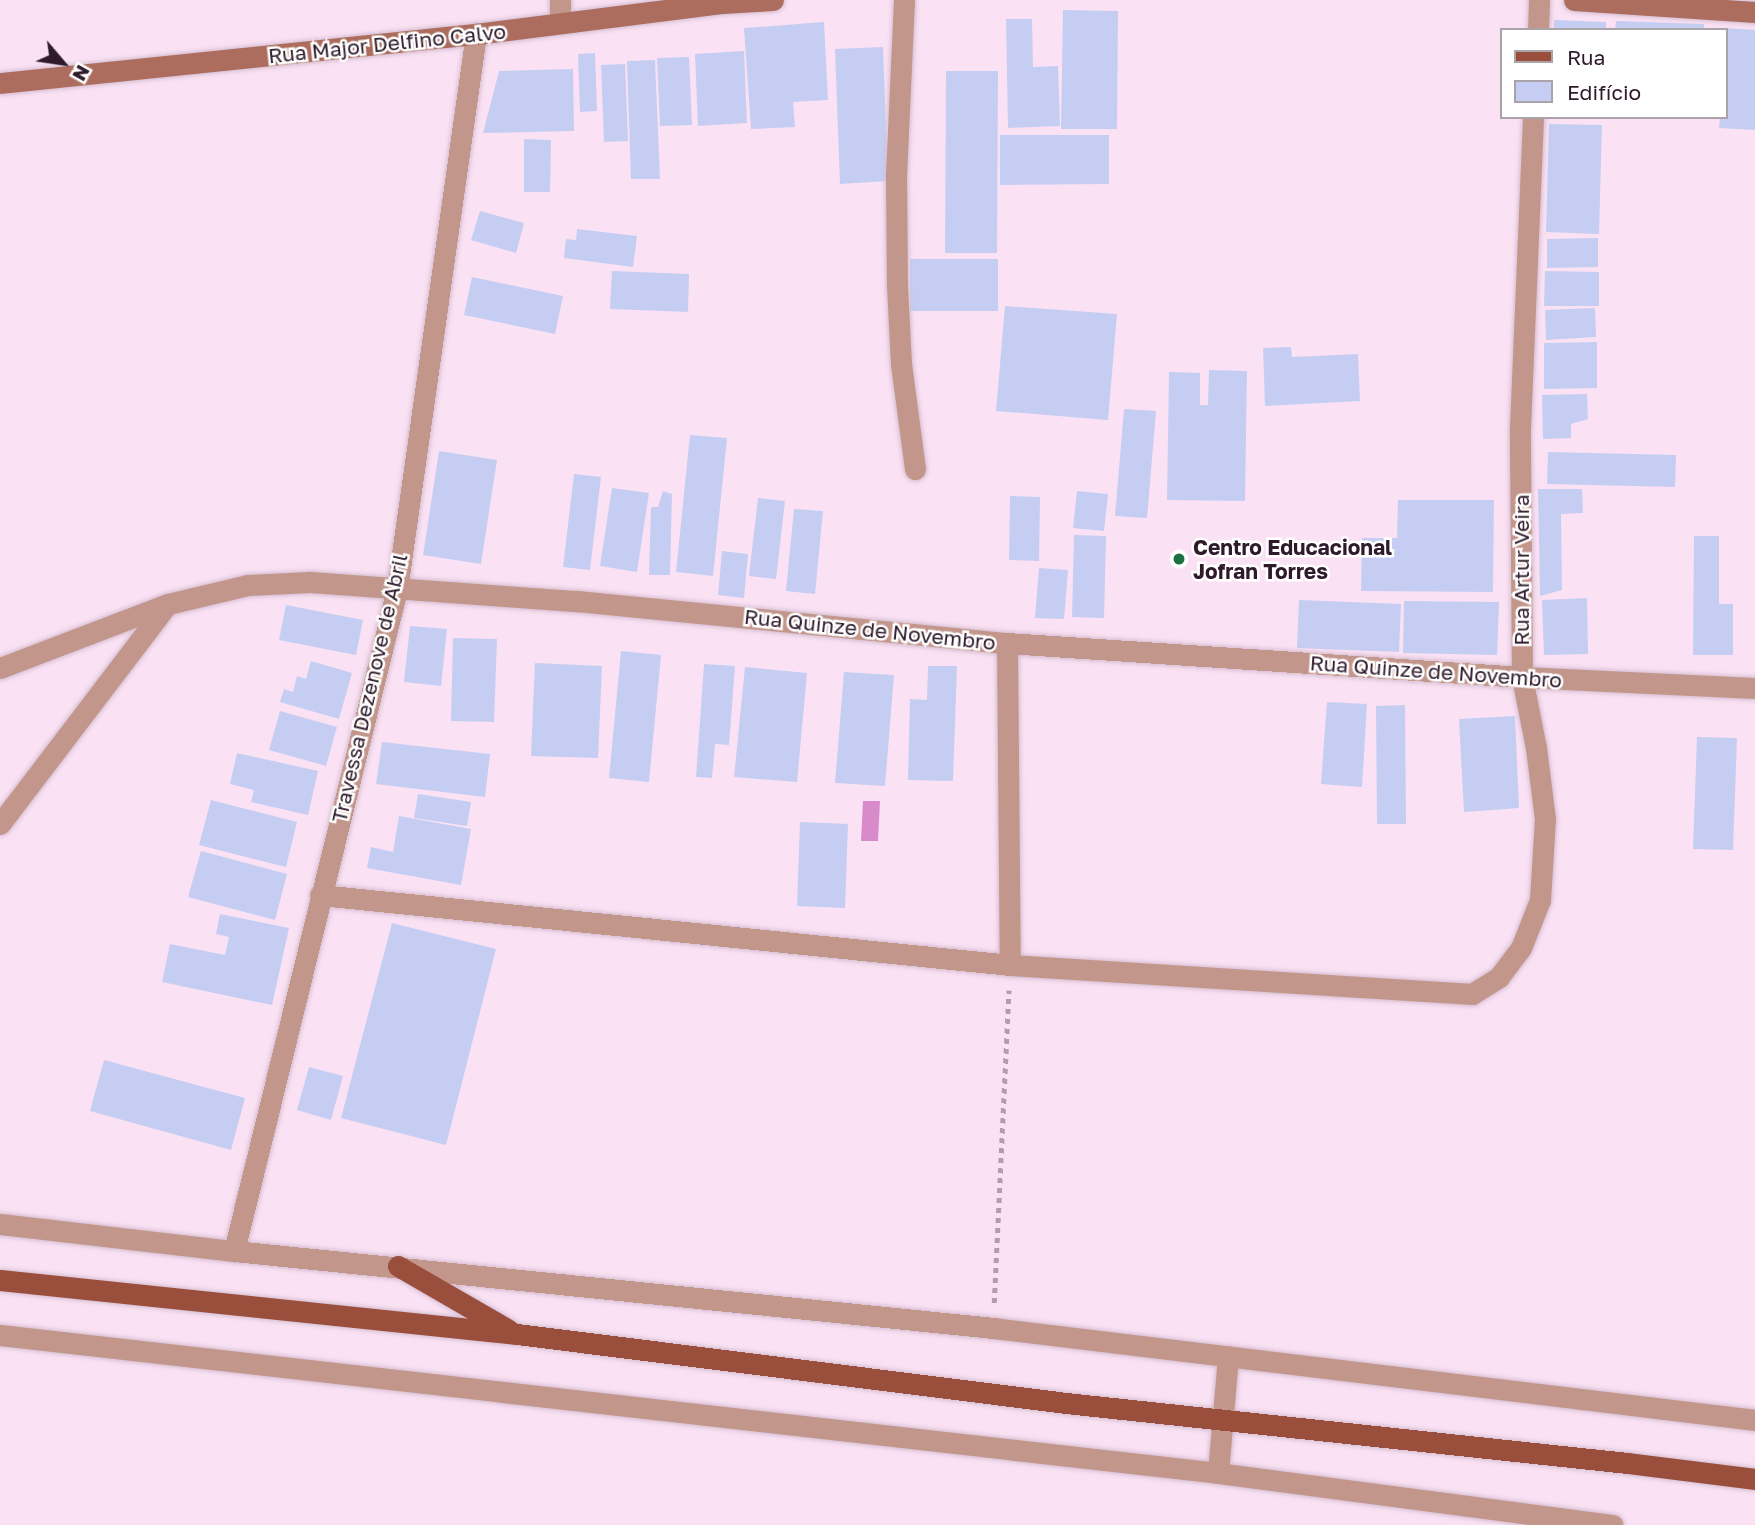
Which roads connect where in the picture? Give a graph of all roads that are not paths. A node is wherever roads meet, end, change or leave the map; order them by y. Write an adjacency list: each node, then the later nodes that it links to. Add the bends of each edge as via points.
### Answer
1 (560, 0): 7 (street)
2 (773, 0): 7 (street, Rua Major Delfino Calvo)
3 (904, 0): 12 (street, via 896,174 897,285 901,364)
4 (1539, 0): 8 (street)
5 (1574, 0): 6 (street)
6 (1755, 12)
7 (560, 23): 9 (street, Rua Major Delfino Calvo)
8 (1538, 28)
9 (476, 34): 10 (street, Rua Major Delfino Calvo); 13 (street, Travessa Dezenove de Abril)
10 (0, 83)
11 (1533, 119): 17 (street, Rua Artur Veira, via 1520,428)
12 (915, 469)
13 (397, 589): 14 (street, Rua Quinze de Novembro, via 310,582 248,585); 15 (street, Rua Quinze de Novembro, via 577,601); 20 (street, Travessa Dezenove de Abril)
14 (168, 604): 16 (street, Rua Quinze de Novembro); 19 (street)
15 (1007, 643): 17 (street, Rua Quinze de Novembro); 21 (street)
16 (0, 668)
17 (1522, 677): 18 (street, Rua Quinze de Novembro); 21 (street, Rua Artur Veira, via 1545,819 1540,900 1521,948 1499,977 1472,994)
18 (1755, 688)
19 (0, 824)
20 (320, 895): 21 (street); 23 (street, Travessa Dezenove de Abril)
21 (1010, 965)
22 (0, 1224): 23 (street)
23 (234, 1251): 24 (street)
24 (398, 1266): 26 (main road); 28 (street)
25 (0, 1280): 26 (main road)
26 (517, 1334): 29 (main road)
27 (0, 1335): 31 (street)
28 (1228, 1356): 29 (street); 30 (street)
29 (1223, 1420): 31 (street); 32 (main road)
30 (1755, 1420)
31 (1218, 1473): 33 (street)
32 (1755, 1479)
33 (1613, 1525)

